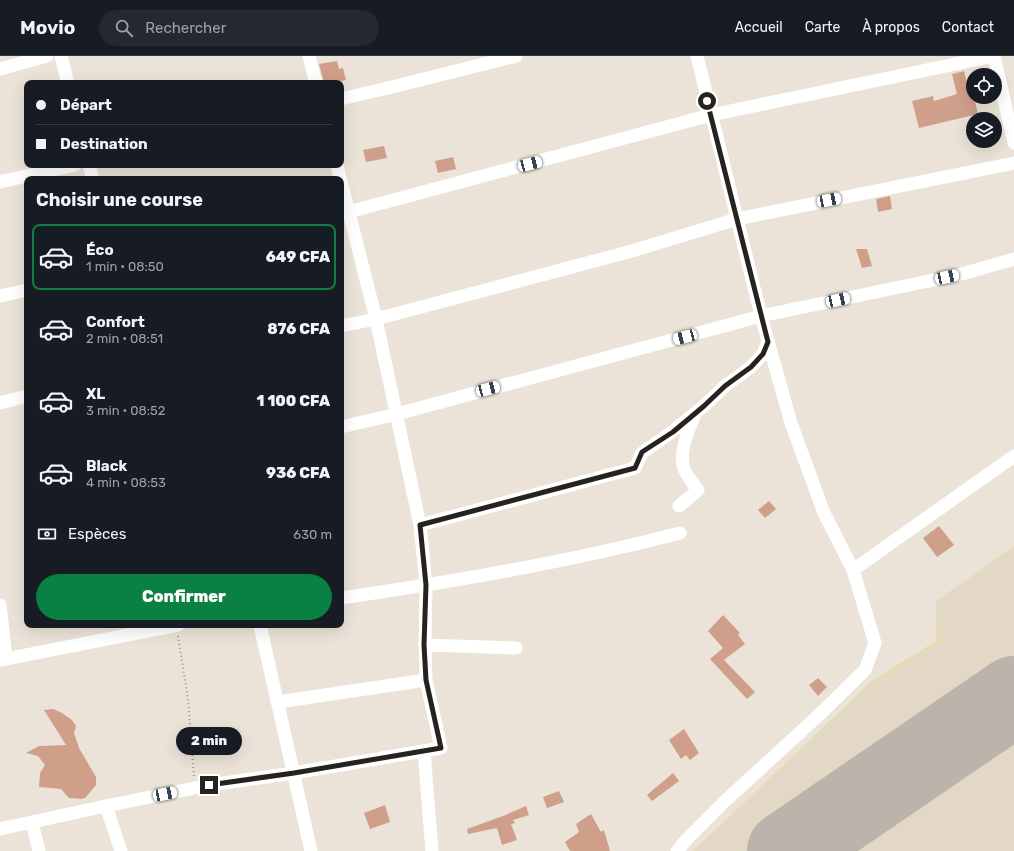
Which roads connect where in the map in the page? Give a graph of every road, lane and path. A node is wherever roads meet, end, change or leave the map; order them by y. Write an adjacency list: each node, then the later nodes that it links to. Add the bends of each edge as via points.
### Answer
1 (47, 56): 7 (street)
2 (61, 56): 8 (street)
3 (309, 56): 9 (street)
4 (516, 56): 10 (street)
5 (696, 56): 11 (street)
6 (994, 56): 11 (street); 12 (street)
7 (0, 69)
8 (67, 80)
9 (315, 80)
10 (344, 98)
11 (711, 116): 18 (street); 19 (street)
12 (1014, 143)
13 (1014, 163): 19 (street)
14 (61, 168): 16 (street)
15 (24, 176): 17 (street)
16 (26, 176)
17 (0, 182)
18 (345, 213): 24 (street)
19 (737, 219): 23 (street); 24 (street, via 632,251)
20 (1014, 259): 23 (street, via 962,274)
21 (24, 291): 22 (street)
22 (0, 296)
23 (760, 316): 26 (street); 30 (street)
24 (376, 319): 25 (street); 30 (street)
25 (344, 325)
26 (768, 342): 29 (street, via 763,354 751,367 725,386); 36 (street, via 792,423 824,513)
27 (24, 397): 28 (street)
28 (0, 403)
29 (696, 413): 33 (street, via 683,452 684,469 698,490); 34 (street, via 642,452 635,468)
30 (397, 414): 31 (street); 34 (street)
31 (344, 426)
32 (1014, 456): 36 (street)
33 (680, 506)
34 (420, 525): 37 (street)
35 (680, 532): 37 (street, via 580,557)
36 (853, 570): 58 (street, via 875,643 865,670 723,803)
37 (426, 585): 38 (street); 43 (street)
38 (344, 598)
39 (0, 605): 45 (street)
40 (162, 628): 45 (street)
41 (177, 628): 50 (path, via 188,699)
42 (261, 628): 47 (street)
43 (424, 645): 44 (street); 46 (street)
44 (516, 648)
45 (3, 659)
46 (426, 680): 47 (street); 48 (street, via 441,748)
47 (278, 702): 49 (street)
48 (424, 751): 49 (street); 57 (street)
49 (294, 773): 50 (street); 56 (street)
50 (195, 788): 51 (street)
51 (106, 806): 52 (street); 55 (street)
52 (32, 822): 53 (street); 54 (street)
53 (0, 829)
54 (39, 851)
55 (121, 851)
56 (311, 851)
57 (432, 851)
58 (677, 851)

